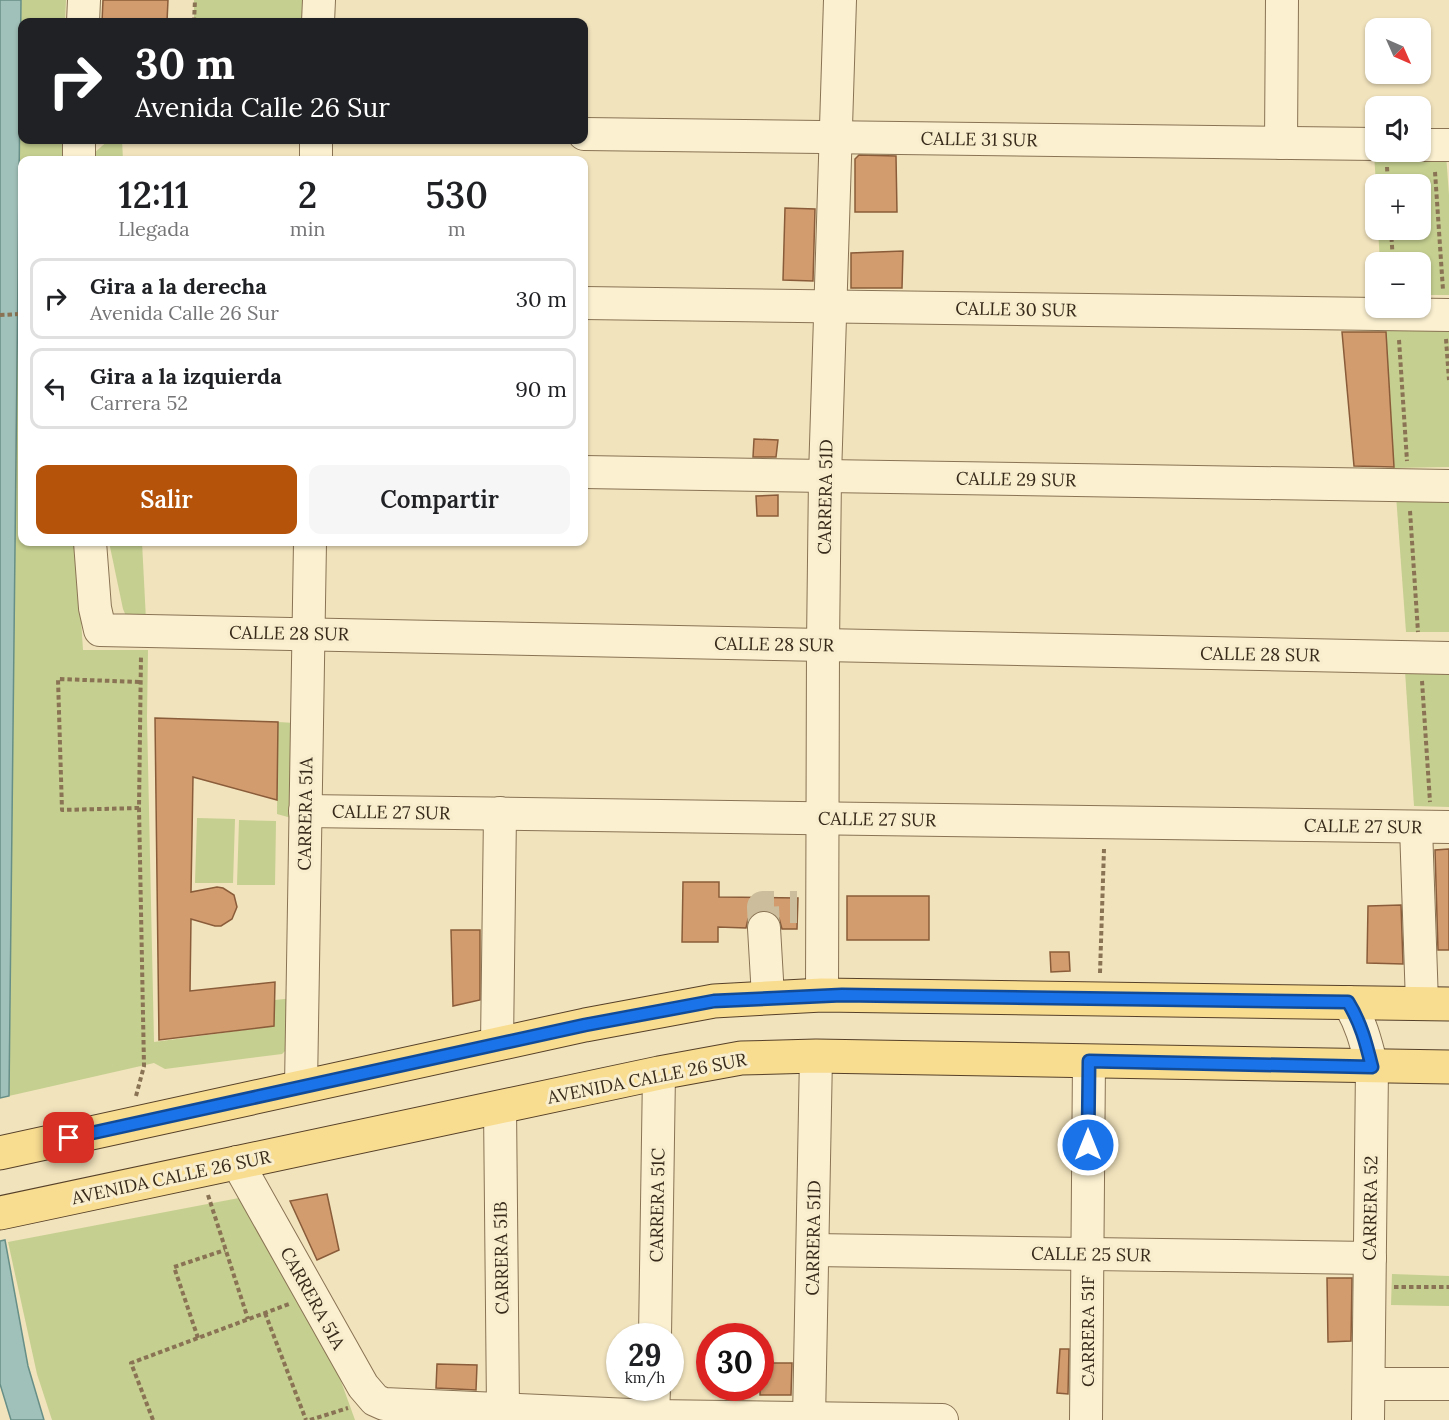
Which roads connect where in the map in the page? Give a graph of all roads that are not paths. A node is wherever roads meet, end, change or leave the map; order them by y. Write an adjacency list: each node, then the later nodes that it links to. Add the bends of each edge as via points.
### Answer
1 (84, 0): 5 (street)
2 (319, 0): 6 (street)
3 (840, 0): 8 (street, CARRERA 51D)
4 (1282, 0): 9 (street)
5 (83, 18)
6 (318, 18)
7 (588, 134): 8 (street, CALLE 31 SUR)
8 (835, 137): 9 (street, CALLE 31 SUR); 12 (street, CARRERA 51D)
9 (1281, 143): 10 (street, CALLE 31 SUR)
10 (1365, 144)
11 (588, 303): 12 (street, CALLE 30 SUR)
12 (830, 306): 13 (street, CALLE 30 SUR); 15 (street, CARRERA 51D)
13 (1447, 315)
14 (588, 472): 15 (street, CALLE 29 SUR)
15 (825, 476): 16 (street, CALLE 29 SUR); 20 (street, CARRERA 51D)
16 (1449, 486)
17 (90, 546): 19 (street, CALLE 28 SUR, via 100,630)
18 (310, 546): 19 (street, CARRERA 51A)
19 (308, 634): 20 (street, CALLE 28 SUR); 22 (street, CARRERA 51A)
20 (823, 645): 21 (street, CALLE 28 SUR); 24 (street, CARRERA 51D)
21 (1435, 657)
22 (305, 811): 23 (street, CALLE 27 SUR); 37 (street, CARRERA 51A)
23 (500, 813): 24 (street, CALLE 27 SUR); 31 (street)
24 (822, 818): 25 (street, CALLE 27 SUR); 27 (street, CARRERA 51D, via 810,907)
25 (1432, 827): 30 (street)
26 (764, 928): 28 (street)
27 (822, 995): 28 (main road); 29 (main road)
28 (768, 998): 31 (main road, via 687,1005)
29 (1348, 1002): 30 (main road); 34 (street, CARRERA 52, via 1358,1017)
30 (1435, 1003)
31 (497, 1044): 37 (main road)
32 (816, 1056): 33 (main road, AVENIDA CALLE 26 SUR); 36 (main road, AVENIDA CALLE 26 SUR, via 741,1058); 42 (street, CARRERA 51D)
33 (1089, 1061): 34 (main road, AVENIDA CALLE 26 SUR); 43 (street, CARRERA 51F)
34 (1372, 1067): 35 (main road, AVENIDA CALLE 26 SUR); 44 (street, CARRERA 52)
35 (1449, 1067)
36 (659, 1073): 38 (main road, AVENIDA CALLE 26 SUR); 45 (street, CARRERA 51C)
37 (301, 1086): 39 (main road)
38 (500, 1107): 40 (main road, AVENIDA CALLE 26 SUR); 49 (street, CARRERA 51B)
39 (0, 1153)
40 (237, 1162): 41 (main road, AVENIDA CALLE 26 SUR); 49 (street, CARRERA 51A, via 363,1386 363,1404)
41 (0, 1213)
42 (813, 1250): 43 (street, CALLE 25 SUR); 50 (street, CARRERA 51D)
43 (1087, 1254): 44 (street, CALLE 25 SUR); 52 (street, CARRERA 51F)
44 (1370, 1273): 46 (street, CARRERA 52)
45 (655, 1323)
46 (1369, 1384): 47 (street); 53 (street, CARRERA 52)
47 (1449, 1384)
48 (653, 1402): 49 (street); 50 (street)
49 (503, 1409)
50 (809, 1419): 51 (street)
51 (942, 1420)
52 (1086, 1420)
53 (1368, 1420)

